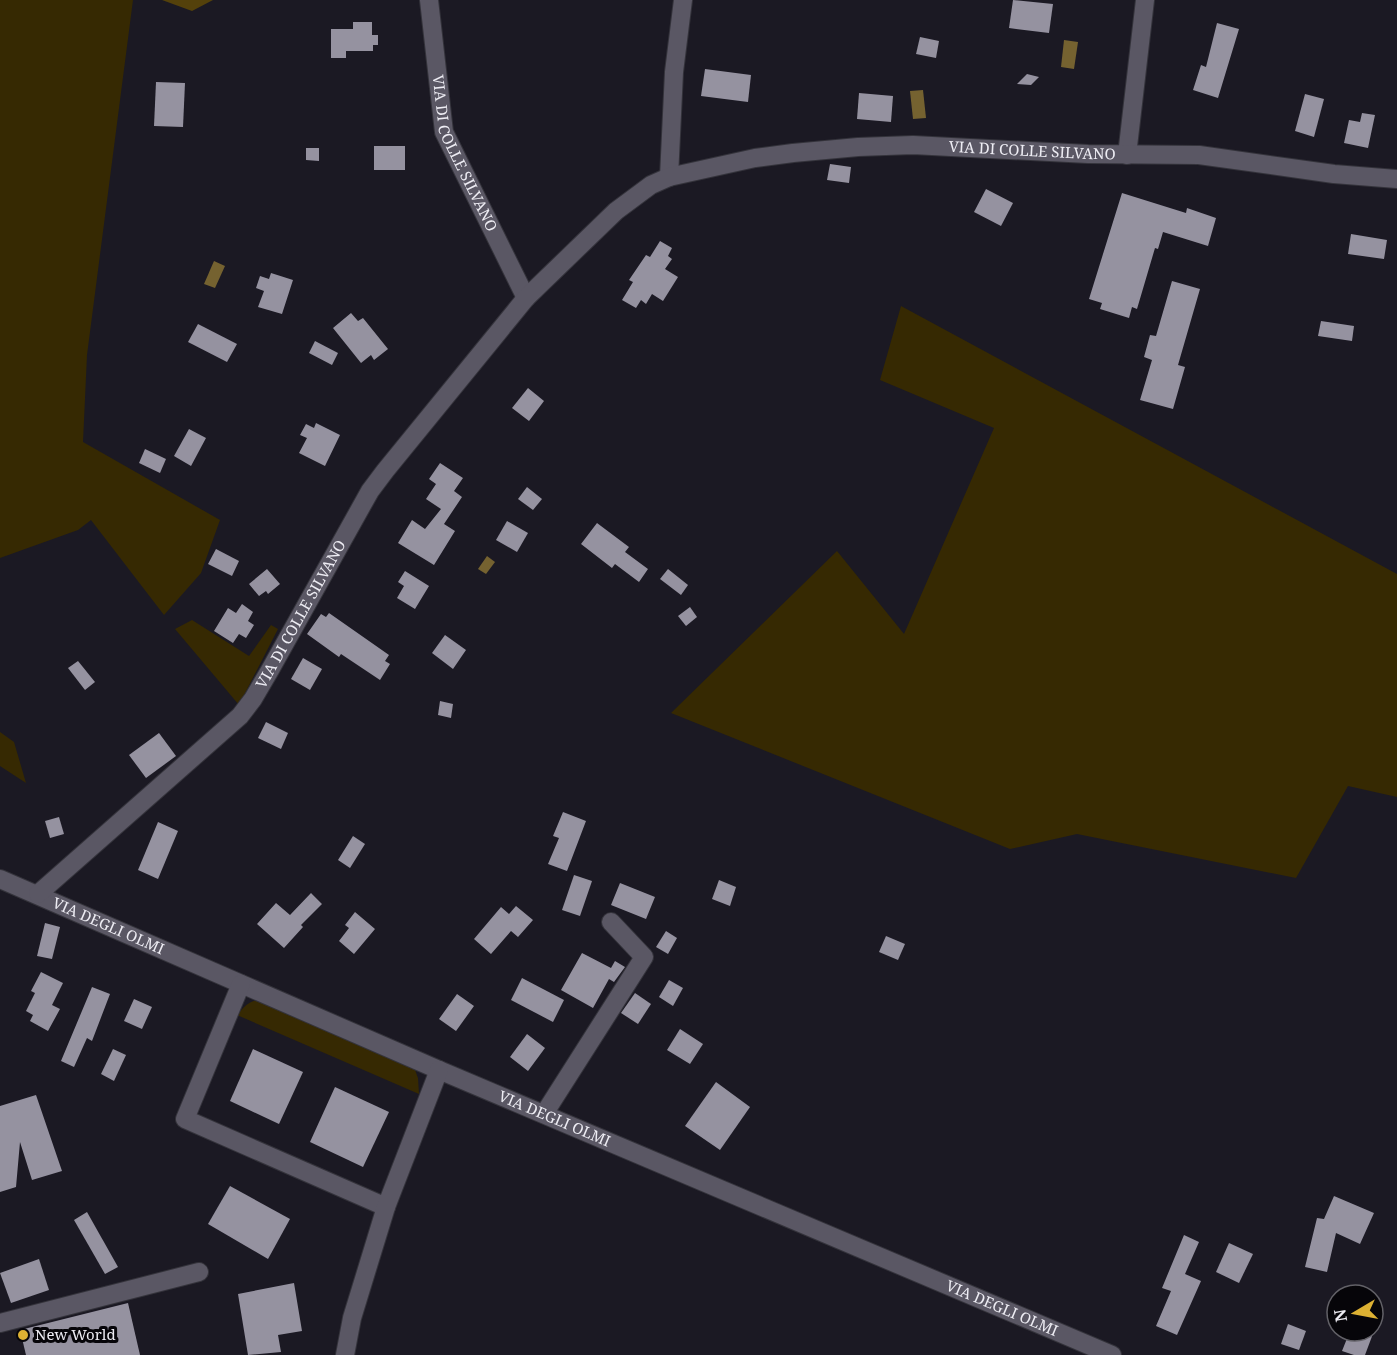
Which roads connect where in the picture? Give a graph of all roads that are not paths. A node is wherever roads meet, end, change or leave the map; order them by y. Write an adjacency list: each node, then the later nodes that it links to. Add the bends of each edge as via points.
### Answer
1 (429, 0): 7 (street, VIA DI COLLE SILVANO, via 444,132)
2 (683, 0): 5 (street, via 674,72)
3 (1145, 0): 4 (street)
4 (1128, 155): 5 (street, VIA DI COLLE SILVANO, via 882,146 755,158); 6 (street, VIA DI COLLE SILVANO, via 1213,156)
5 (669, 177): 7 (street, VIA DI COLLE SILVANO, via 616,211)
6 (1397, 179)
7 (526, 298): 9 (street, VIA DI COLLE SILVANO, via 370,491 240,716)
8 (0, 879): 9 (street, VIA DEGLI OLMI)
9 (38, 894): 11 (street, VIA DEGLI OLMI)
10 (611, 922): 13 (street, via 644,957)
11 (241, 984): 12 (street, VIA DEGLI OLMI); 14 (street, via 185,1119)
12 (439, 1070): 13 (street, VIA DEGLI OLMI); 14 (street)
13 (544, 1114): 18 (street, VIA DEGLI OLMI)
14 (386, 1207): 17 (street, via 352,1318)
15 (199, 1272): 16 (street)
16 (0, 1323)
17 (345, 1355)
18 (1112, 1355)

